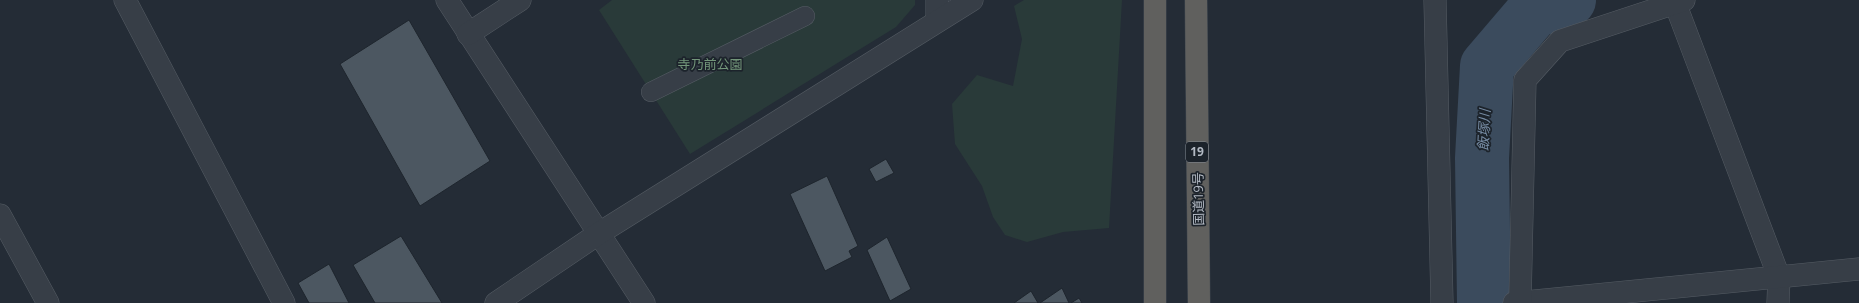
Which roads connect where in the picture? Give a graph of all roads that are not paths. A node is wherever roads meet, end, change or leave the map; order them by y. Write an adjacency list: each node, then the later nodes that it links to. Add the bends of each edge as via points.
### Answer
1 (124, 0): 18 (street)
2 (446, 0): 11 (street)
3 (520, 0): 11 (street)
4 (972, 0): 9 (street)
5 (1155, 0): 21 (highway)
6 (1196, 0): 22 (highway, 国道19号 / 19)
7 (1440, 2): 23 (street)
8 (1679, 2): 16 (street); 25 (street, via 1560,41 1524,80)
9 (937, 10): 14 (street)
10 (805, 16): 12 (street)
11 (468, 34): 14 (street)
12 (651, 92)
13 (0, 215): 17 (street)
14 (598, 234): 19 (street); 20 (street)
15 (1859, 269): 16 (street)
16 (1779, 277): 25 (street); 26 (street)
17 (48, 303)
18 (284, 303)
19 (496, 303)
20 (644, 303)
21 (1155, 303)
22 (1199, 303)
23 (1442, 303)
24 (1514, 303): 25 (street)
25 (1520, 303)
26 (1778, 303)

